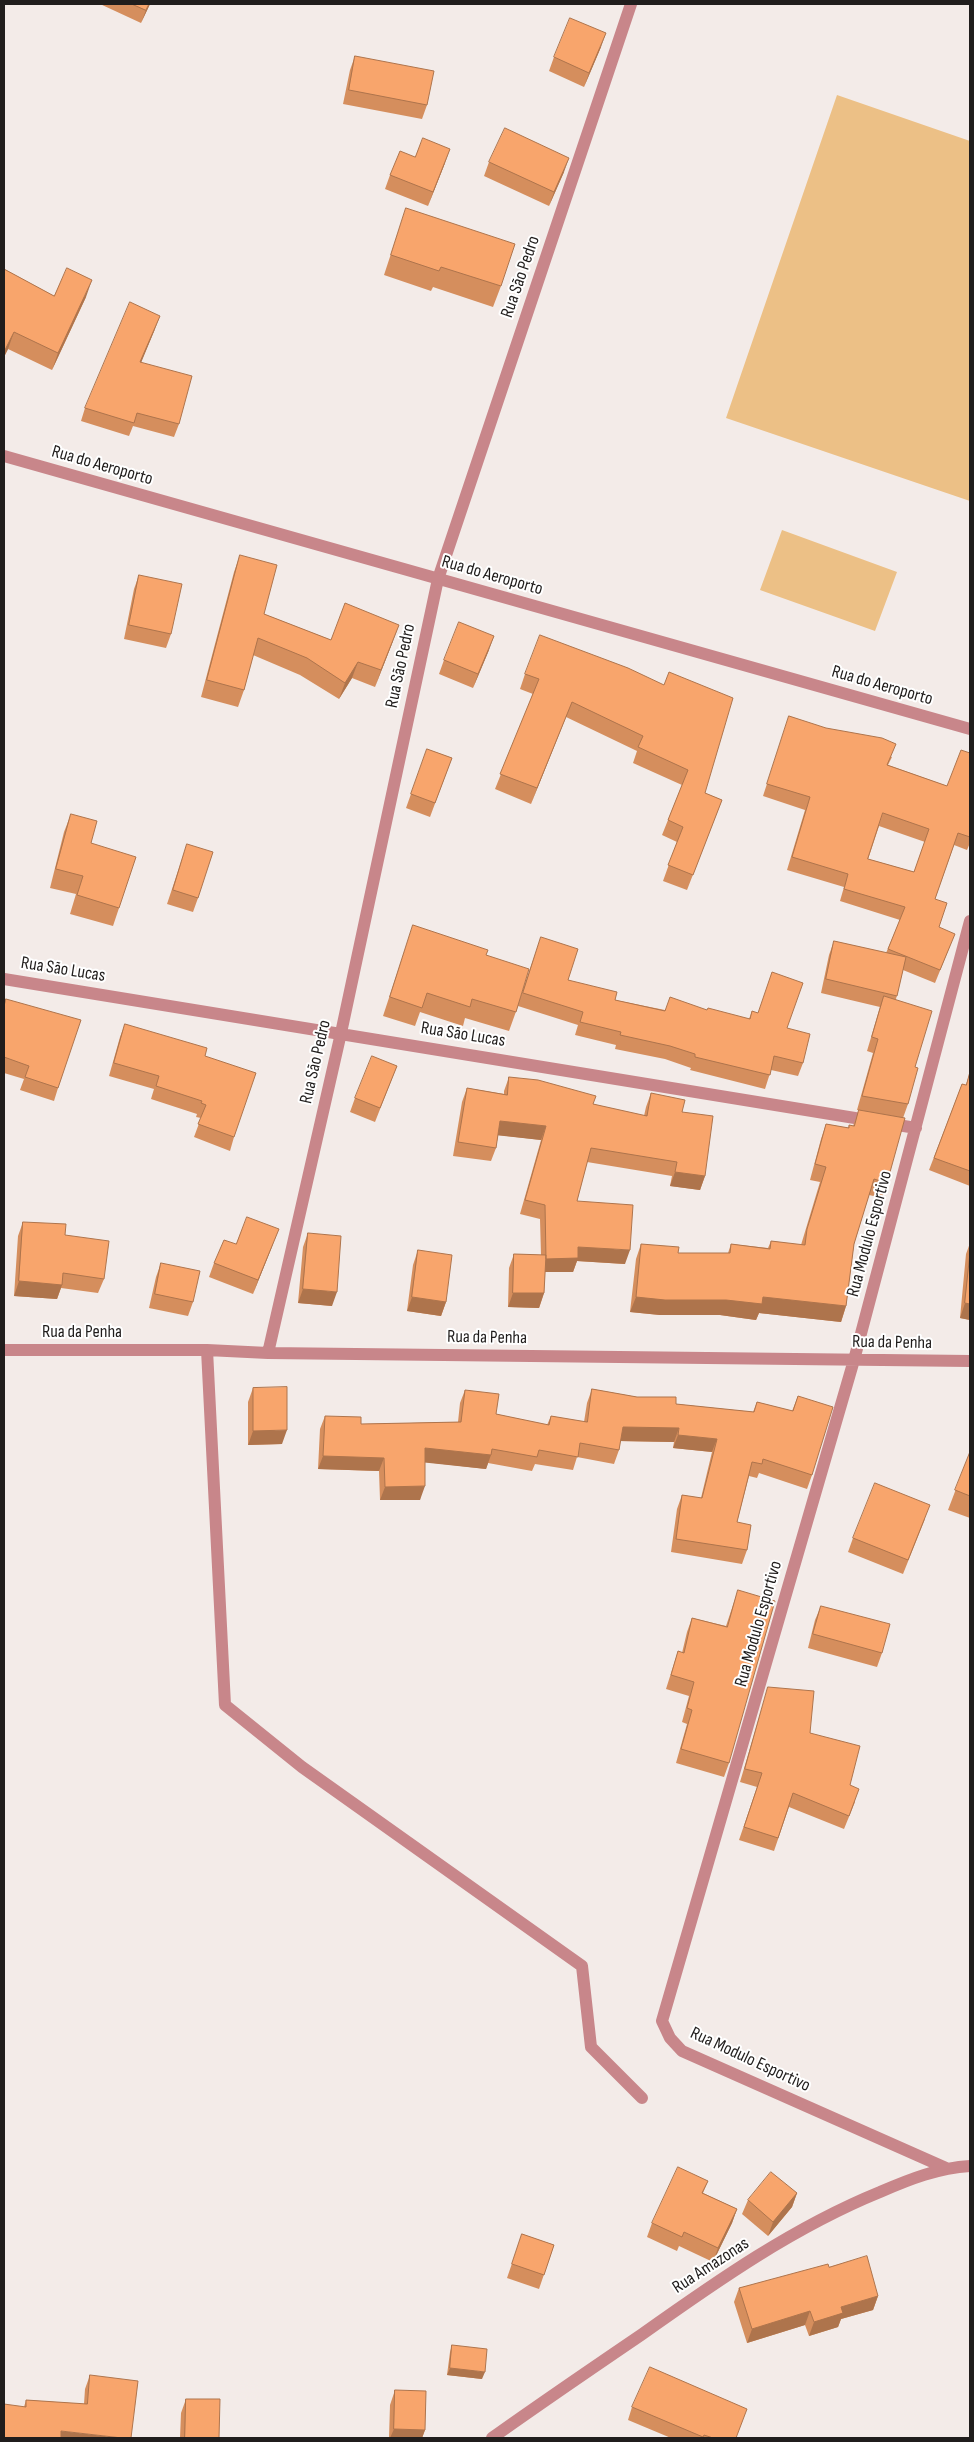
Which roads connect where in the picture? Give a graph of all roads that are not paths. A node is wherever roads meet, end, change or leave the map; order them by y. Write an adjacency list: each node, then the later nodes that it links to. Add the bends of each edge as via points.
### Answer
1 (631, 4): 3 (street, Rua São Pedro)
2 (4, 456): 3 (street, Rua do Aeroporto)
3 (438, 579): 4 (street, Rua do Aeroporto); 7 (street, Rua São Pedro)
4 (970, 729)
5 (970, 921): 8 (street, Rua Modulo Esportivo)
6 (4, 979): 7 (street, Rua São Lucas)
7 (341, 1033): 8 (street, Rua São Lucas); 11 (street, Rua São Pedro)
8 (916, 1128): 12 (street, Rua Modulo Esportivo)
9 (4, 1350): 10 (street, Rua da Penha)
10 (207, 1350): 11 (street, Rua da Penha); 14 (street, via 225,1705 302,1768 582,1966 591,2047)
11 (268, 1353): 12 (street, Rua da Penha)
12 (854, 1360): 13 (street, Rua da Penha); 16 (street, Rua Modulo Esportivo, via 662,2022 670,2038 682,2050)
13 (970, 1362)
14 (642, 2098)
15 (970, 2166): 16 (street, Rua Amazonas)
16 (946, 2168): 17 (street, Rua Amazonas, via 856,2202 791,2236 720,2279)
17 (496, 2437)

